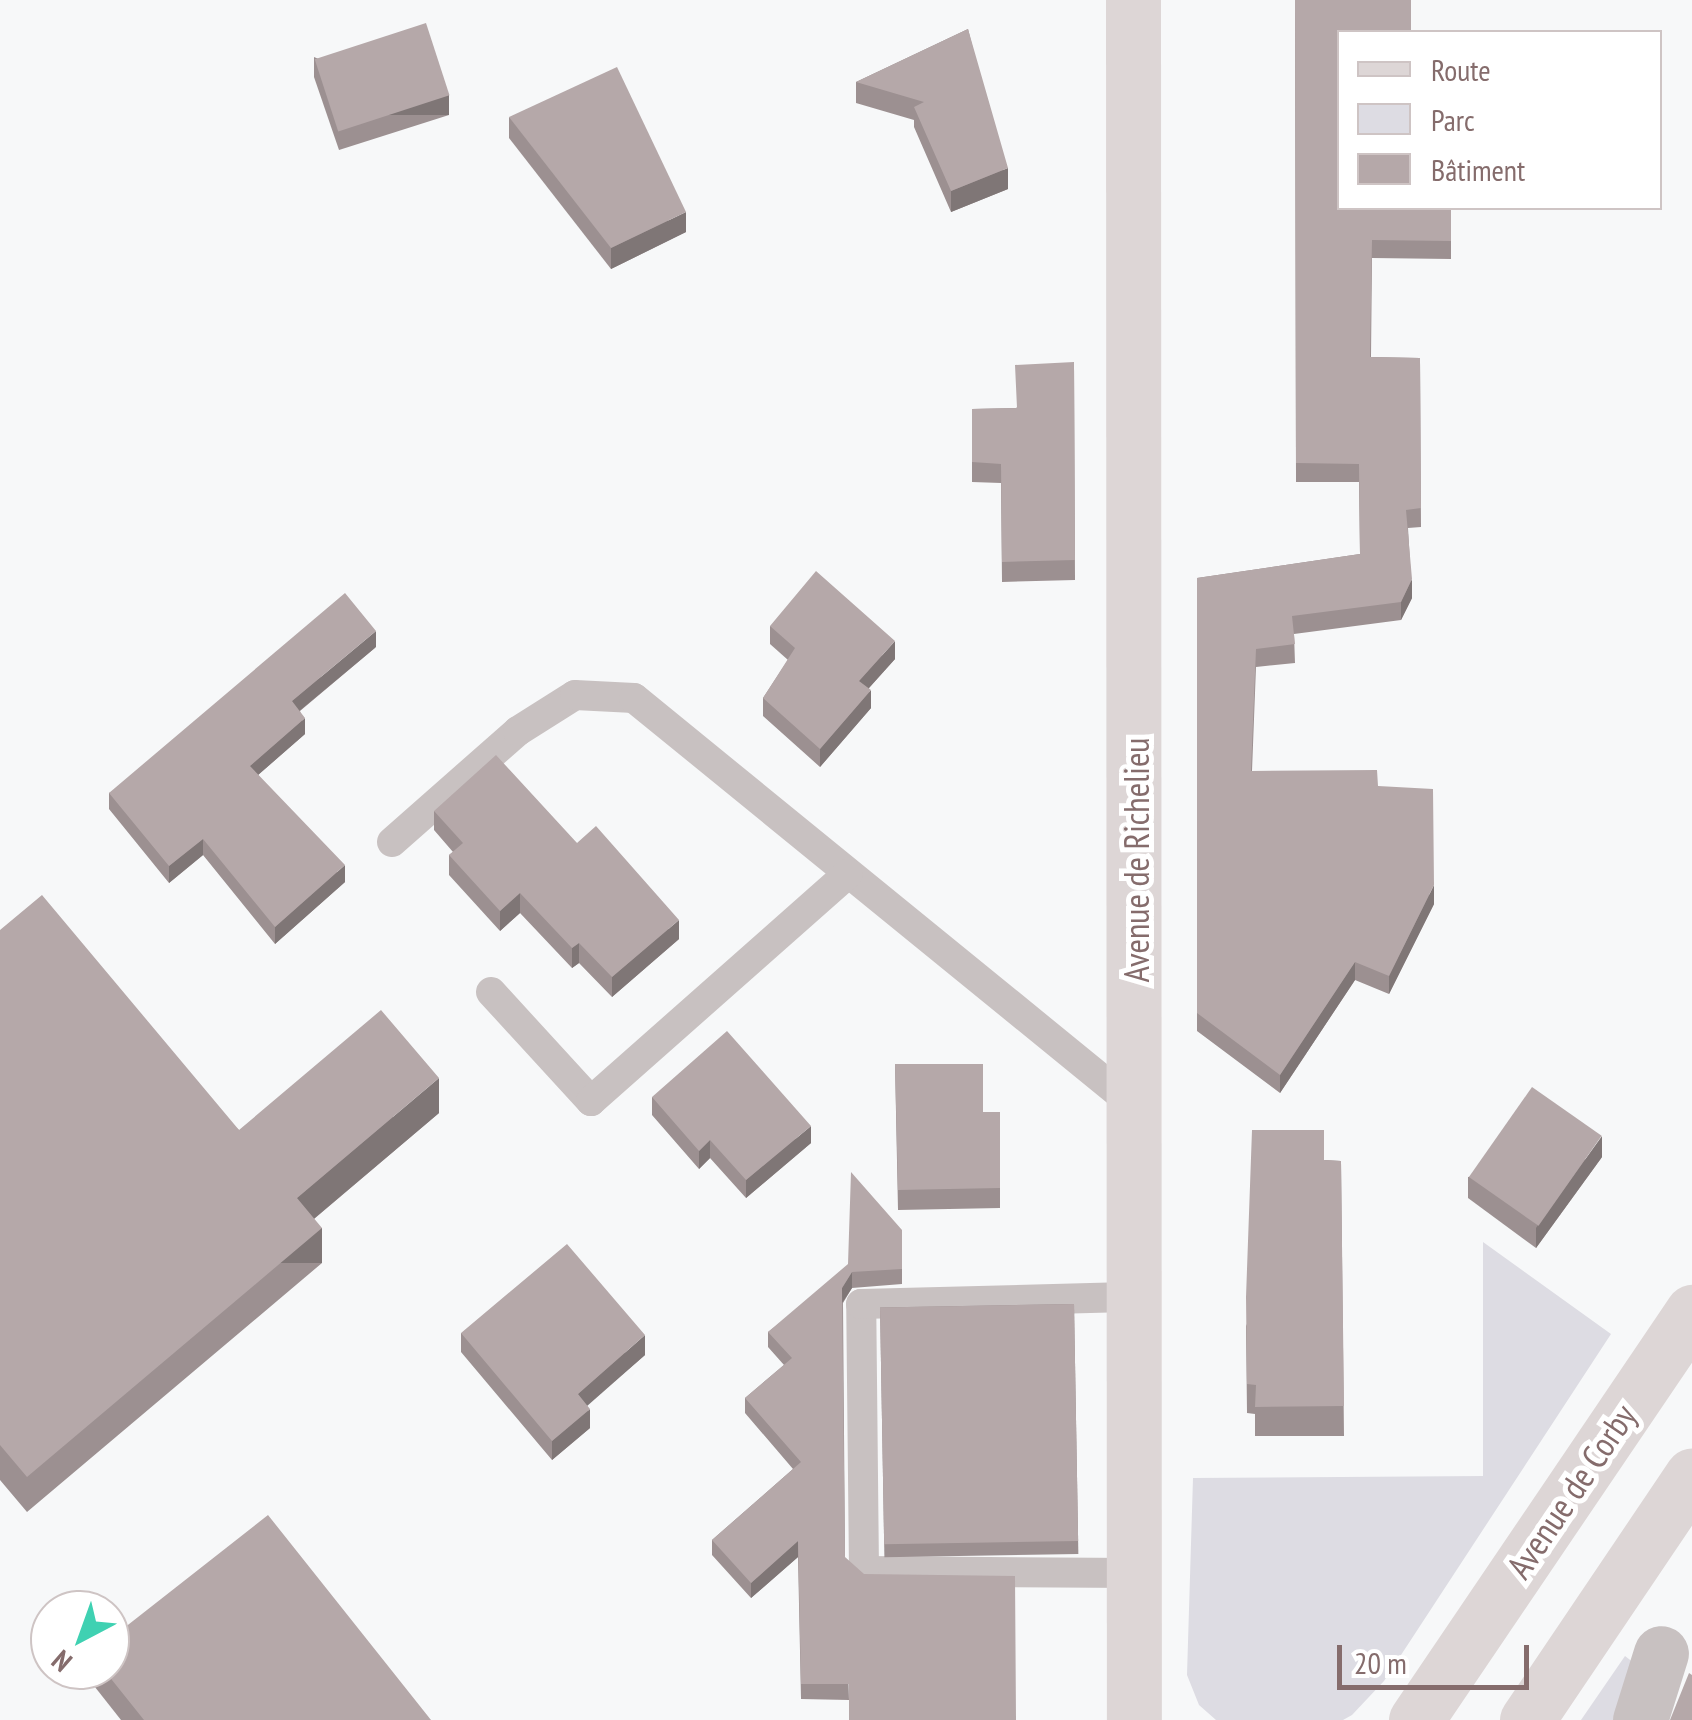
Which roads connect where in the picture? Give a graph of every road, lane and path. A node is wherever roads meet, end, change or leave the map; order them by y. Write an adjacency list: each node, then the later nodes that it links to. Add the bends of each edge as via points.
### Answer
1 (1132, 0): 5 (main road, Avenue de Richelieu)
2 (392, 842): 3 (lane, via 518,732 575,695 634,698)
3 (848, 874): 4 (lane, via 591,1101); 5 (lane)
4 (491, 992)
5 (1137, 1107): 6 (main road, Avenue de Richelieu)
6 (1136, 1298): 9 (main road, Avenue de Richelieu); 9 (lane, via 862,1304 864,1571)
7 (1692, 1312): 12 (main road, Avenue de Corby)
8 (1692, 1475): 13 (main road)
9 (1135, 1573): 11 (main road, Avenue de Richelieu)
10 (1661, 1653): 14 (street)
11 (1138, 1717)
12 (1416, 1720)
13 (1527, 1720)
14 (1640, 1720)

